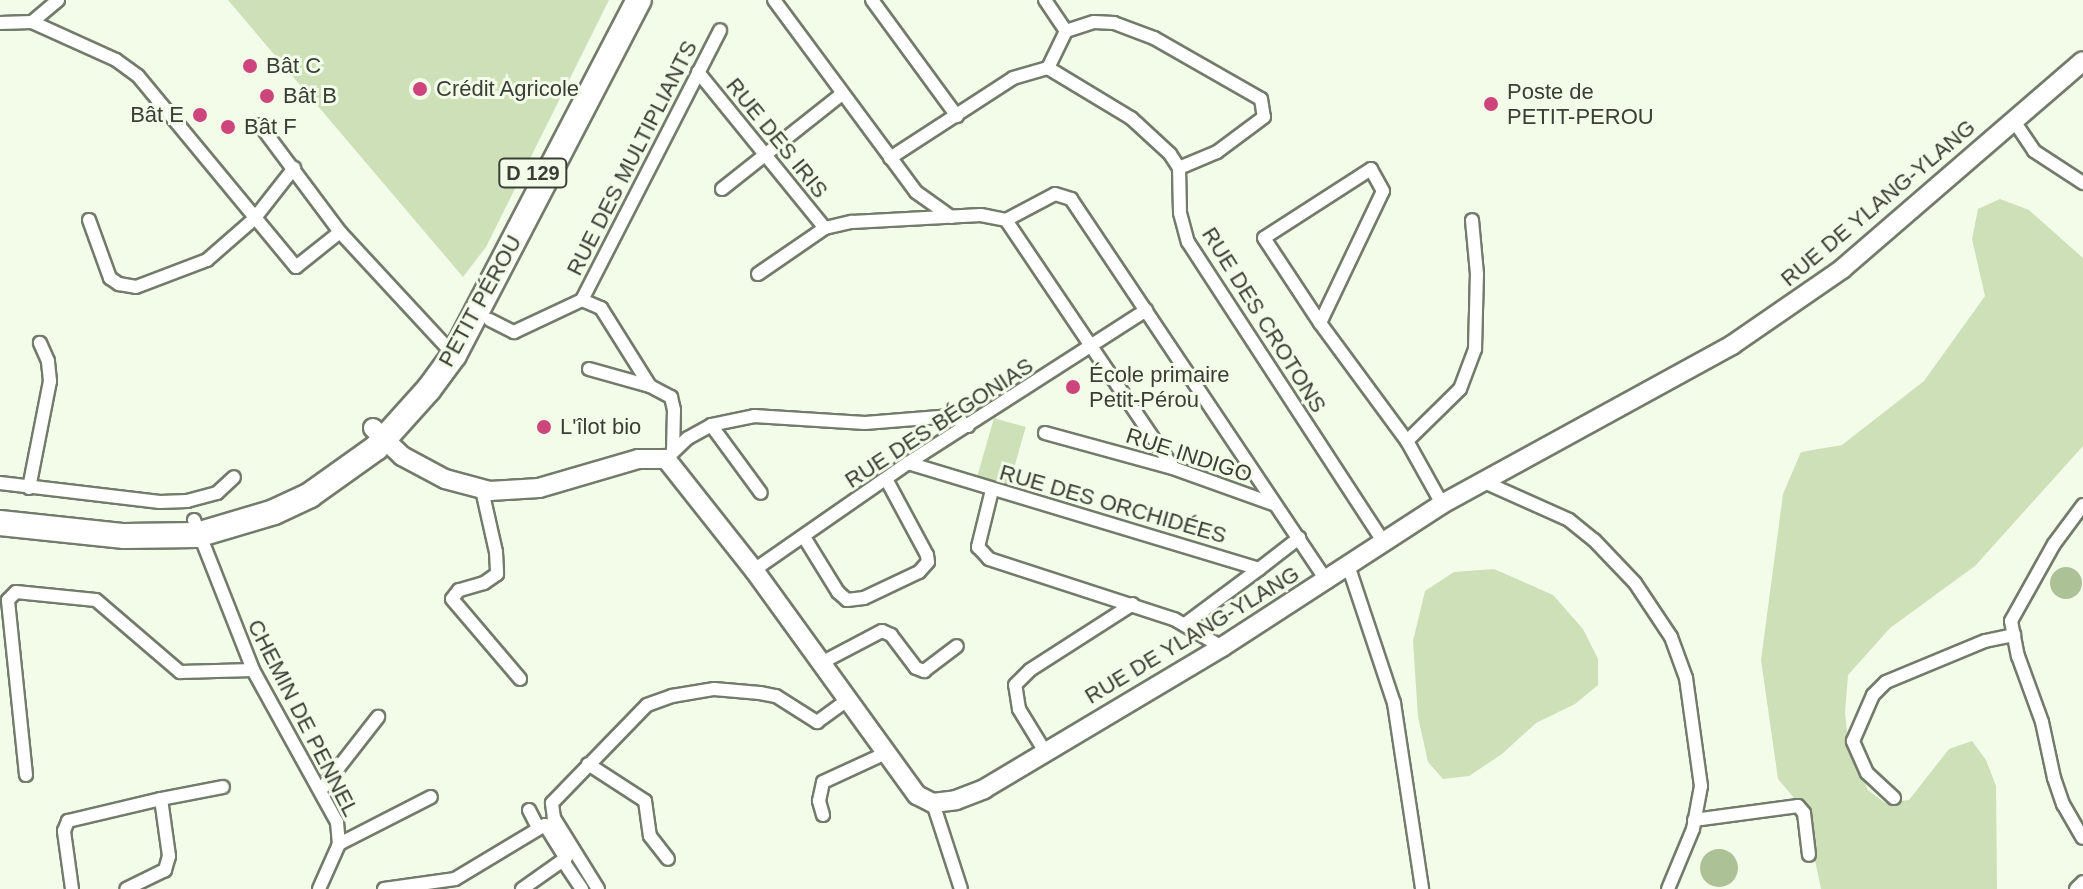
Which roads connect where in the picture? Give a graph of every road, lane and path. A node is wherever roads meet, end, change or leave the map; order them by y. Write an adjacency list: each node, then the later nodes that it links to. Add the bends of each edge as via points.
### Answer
1 (58, 0): 7 (street)
2 (623, 0): 38 (highway, PETIT PÉROU / D 129)
3 (639, 0): 38 (highway, PETIT PÉROU / D 129)
4 (774, 0): 14 (street)
5 (872, 0): 15 (street)
6 (1045, 0): 10 (street)
7 (32, 22): 8 (street); 25 (street, via 116,60 138,76)
8 (0, 23)
9 (720, 30): 13 (street, RUE DES MULTIPLIANTS)
10 (1066, 31): 12 (street); 21 (street, via 1094,22 1122,25 1261,99 1264,117 1217,152)
11 (2083, 61): 16 (street, RUE DE YLANG-YLANG)
12 (1048, 68): 15 (street, via 1013,78); 21 (street, via 1131,118 1161,143)
13 (698, 72): 18 (street, RUE DES IRIS); 32 (street, RUE DES MULTIPLIANTS)
14 (842, 94): 18 (street); 19 (street)
15 (957, 116): 19 (street)
16 (2014, 121): 22 (street, via 2034,151); 51 (street, RUE DE YLANG-YLANG, via 1809,294 1708,360)
17 (260, 125): 20 (street)
18 (765, 155): 23 (street); 29 (street, RUE DES IRIS)
19 (890, 158): 24 (street, via 921,198)
20 (294, 168): 25 (street); 30 (street)
21 (1179, 168): 65 (street, RUE DES CROTONS, via 1180,213 1188,242)
22 (2083, 183)
23 (722, 189)
24 (951, 217): 27 (street); 29 (street)
25 (254, 219): 26 (street, via 207,260 136,287 110,278); 30 (street, via 296,267)
26 (89, 220)
27 (1006, 220): 33 (street, via 1055,194 1067,195); 37 (street)
28 (1472, 220): 45 (street, via 1475,349 1460,389)
29 (825, 228): 31 (street)
30 (340, 232): 38 (street)
31 (758, 274)
32 (582, 300): 34 (street, RUE DES MULTIPLIANTS, via 514,332); 40 (street, via 601,308)
33 (1146, 310): 37 (street, RUE DES BÉGONIAS); 57 (street)
34 (490, 320)
35 (1320, 323): 35 (street, via 1383,191 1371,169 1264,238); 45 (street)
36 (40, 343): 53 (street, via 50,381)
37 (1090, 347): 42 (street, RUE DES BÉGONIAS); 48 (street)
38 (449, 350): 44 (highway, PETIT PÉROU / D 129, via 411,389)
39 (589, 369): 40 (street)
40 (650, 386): 46 (street, via 674,404)
41 (711, 425): 42 (street, via 754,416 865,423 952,416); 46 (street); 56 (street)
42 (968, 426): 47 (street, RUE DES BÉGONIAS)
43 (1045, 433): 48 (street, RUE INDIGO)
44 (379, 434): 54 (street, via 402,456 445,479); 62 (highway, PETIT PÉROU / D 129, via 289,489)
45 (1407, 441): 58 (street)
46 (669, 456): 54 (street, via 638,459 539,488); 68 (street)
47 (908, 463): 50 (street, RUE DES BÉGONIAS); 55 (street, RUE DES ORCHIDÉES)
48 (1173, 468): 57 (street, RUE INDIGO)
49 (234, 477): 53 (street, via 217,493 187,501)
50 (886, 479): 63 (street, RUE DES BÉGONIAS); 63 (street, via 929,559 919,572 864,598 847,600)
51 (1482, 481): 58 (street, RUE DE YLANG-YLANG); 92 (street, via 1569,520 1594,540 1635,583 1671,637 1686,678 1699,755 1701,786)
52 (0, 483): 53 (street)
53 (29, 488)
54 (482, 490): 77 (street, via 497,574 459,590 452,599)
55 (992, 490): 67 (street, RUE DES ORCHIDÉES); 70 (street, via 978,547 989,559)
56 (761, 493)
57 (1273, 504): 64 (street)
58 (1442, 504): 65 (street, RUE DE YLANG-YLANG)
59 (2083, 505): 72 (street, via 2054,544 2011,621)
60 (0, 509): 62 (highway, PETIT PÉROU / D 129)
61 (0, 523): 62 (highway, PETIT PÉROU / D 129, via 110,535)
62 (195, 527): 76 (street, CHEMIN DE PENNEL)
63 (804, 537): 68 (street, RUE DES BÉGONIAS)
64 (1299, 538): 67 (street); 69 (street)
65 (1384, 543): 66 (street, RUE DE YLANG-YLANG)
66 (1349, 568): 69 (street, RUE DE YLANG-YLANG); 108 (street, via 1394,703)
67 (1259, 569): 71 (street)
68 (754, 570): 75 (street)
69 (1327, 582): 74 (street, RUE DE YLANG-YLANG)
70 (1133, 604): 71 (street); 80 (street, via 1015,685 1019,709)
71 (1185, 624): 74 (street)
72 (2014, 635): 87 (street, via 1985,641 1886,682 1873,695 1853,741 1867,773); 94 (street, via 2054,778)
73 (957, 646): 75 (street, via 924,671 882,631)
74 (1222, 647): 80 (street, RUE DE YLANG-YLANG)
75 (821, 663): 78 (street)
76 (253, 670): 83 (street, via 180,672 96,600 16,592 8,600); 85 (street, CHEMIN DE PENNEL)
77 (520, 679)
78 (849, 699): 81 (street); 82 (street, via 817,722 767,693 714,689 672,696 647,705)
79 (378, 717): 85 (street)
80 (1044, 750): 89 (street, RUE DE YLANG-YLANG, via 976,793)
81 (886, 753): 89 (street, via 917,795); 91 (street, via 823,782)
82 (588, 764): 97 (street, via 645,801 650,836); 106 (street, via 559,793 552,810)
83 (26, 775)
84 (223, 787): 88 (street)
85 (321, 790): 95 (street, CHEMIN DE PENNEL, via 337,822)
86 (431, 797): 95 (street)
87 (1894, 798)
88 (161, 799): 101 (street, via 68,821 64,831); 102 (street, via 169,856 165,870)
89 (933, 803): 107 (street)
90 (529, 810): 93 (street)
91 (823, 815)
92 (1694, 820): 96 (street, via 1798,806 1804,813); 109 (street)
93 (537, 826): 98 (street, via 547,826 566,855); 103 (street, via 455,879)
94 (2083, 838)
95 (339, 844): 100 (street, CHEMIN DE PENNEL)
96 (1809, 855)
97 (668, 859)
98 (563, 861): 104 (street); 105 (street)
99 (2083, 882): 110 (street)
100 (322, 888)
101 (72, 889)
102 (126, 889)
103 (384, 889)
104 (522, 889)
105 (582, 889)
106 (598, 889)
107 (961, 889)
108 (1422, 889)
109 (1668, 889)
110 (2076, 889)

